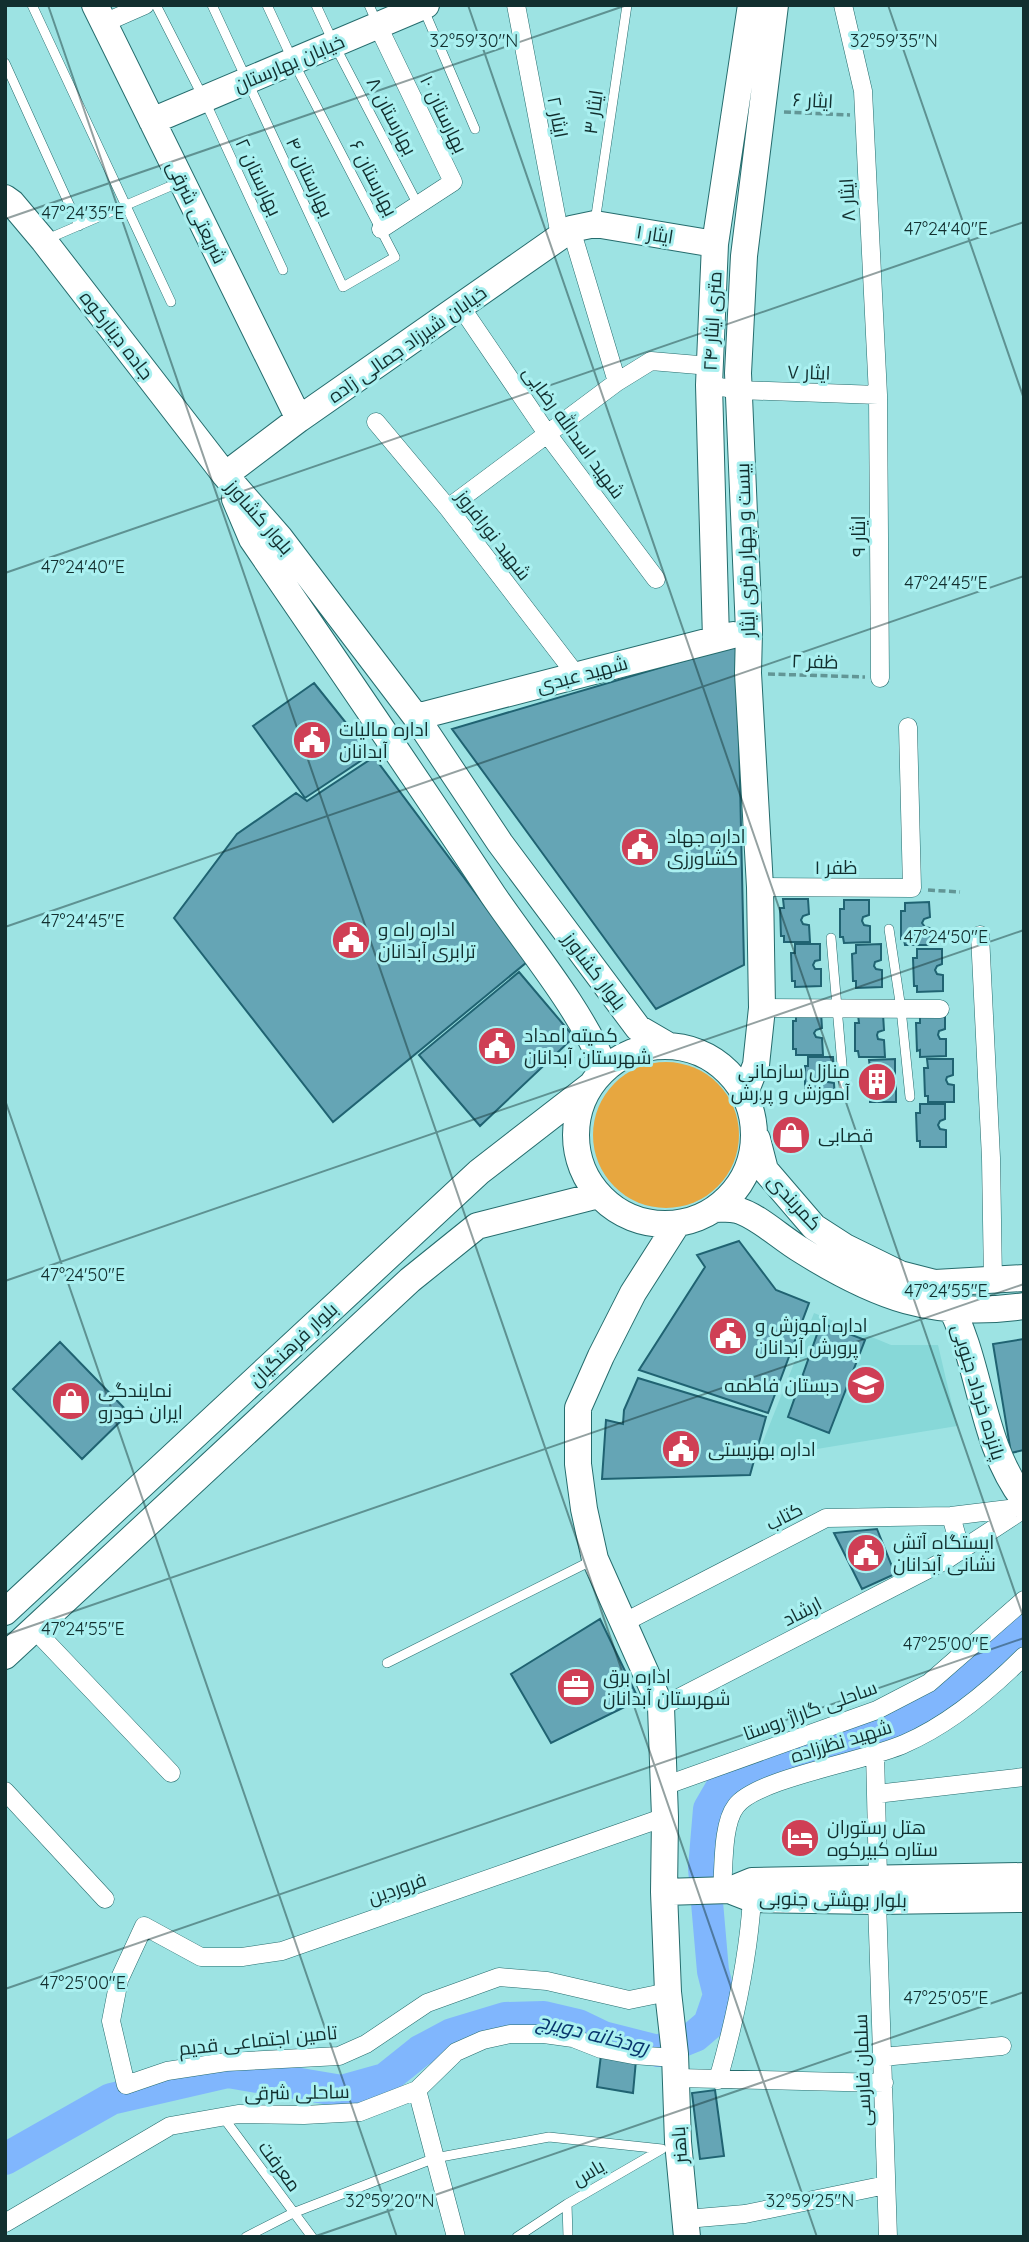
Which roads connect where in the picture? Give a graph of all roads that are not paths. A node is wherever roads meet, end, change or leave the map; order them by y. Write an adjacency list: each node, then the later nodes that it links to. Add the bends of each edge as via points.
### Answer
1 (32, 5): 24 (lane)
2 (145, 5): 13 (street)
3 (156, 5): 19 (lane, بهارستان ۲)
4 (212, 5): 18 (lane, بهارستان ۴)
5 (267, 5): 16 (lane, بهارستان ۶)
6 (316, 5): 15 (lane, بهارستان ۸)
7 (516, 5): 28 (street, ایثار ۲)
8 (627, 5): 28 (lane, ایثار ۳)
9 (751, 5): 30 (main road, ۲۴ متری ایثار)
10 (775, 5): 37 (main road, بیست و چهار متری ایثار, via 744,256)
11 (843, 5): 38 (street, ایثار ۸, via 863,91)
12 (424, 6): 14 (main road, خیابان بهارستان); 21 (lane)
13 (99, 14): 20 (main road, شریعتی شرقی)
14 (374, 15): 15 (main road, خیابان بهارستان); 25 (street, بهارستان ۱۰, via 453,182)
15 (334, 44): 16 (main road, خیابان بهارستان); 25 (lane, بهارستان ۸)
16 (293, 61): 18 (main road, خیابان بهارستان); 27 (lane, بهارستان ۶)
17 (5, 63): 26 (lane)
18 (246, 81): 19 (main road, خیابان بهارستان); 32 (lane, بهارستان ۴)
19 (204, 99): 20 (main road, خیابان بهارستان); 31 (lane, بهارستان ۲)
20 (152, 121): 22 (main road, شریعتی شرقی)
21 (475, 129)
22 (182, 181): 24 (lane); 39 (main road, شریعتی شرقی)
23 (7, 197): 29 (main road, جاده دینارکوه)
24 (127, 205): 26 (lane); 33 (lane)
25 (418, 205): 27 (street)
26 (79, 226): 29 (lane)
27 (381, 229): 32 (lane, بهارستان ۶, via 395,257)
28 (575, 230): 30 (main road, ایثار ۱); 34 (main road, خیابان شیرزاد جمالی زاده); 35 (street, ایثار ۲)
29 (44, 241): 42 (main road, جاده دینارکوه)
30 (715, 244): 36 (main road, ۲۴ متری ایثار)
31 (283, 270)
32 (343, 287)
33 (171, 302)
34 (461, 307): 39 (main road, خیابان شیرزاد جمالی زاده); 41 (street, شهید اسدالله رضایی)
35 (617, 382): 36 (street, via 651,361); 41 (street)
36 (710, 385): 37 (main road, via 714,378); 46 (main road, ۲۴ متری ایثار)
37 (738, 391): 38 (street, ایثار ۷); 45 (main road, بیست و چهار متری ایثار)
38 (878, 395): 48 (street, ایثار ۹)
39 (299, 419): 42 (main road, خیابان شیرزاد جمالی زاده)
40 (376, 422): 43 (street, شهید نورافروز)
41 (548, 435): 43 (street); 44 (street, شهید اسدالله رضایی)
42 (225, 475): 49 (main road, بلوار کشاورز, via 280,538); 52 (main road, بلوار کشاورز, via 252,539)
43 (447, 508): 47 (street, شهید نورافروز)
44 (656, 579)
45 (749, 631): 46 (main road, شهید عبدی); 54 (main road, بیست و چهار متری ایثار)
46 (716, 639): 47 (main road, شهید عبدی)
47 (577, 676): 49 (main road, شهید عبدی)
48 (880, 678)
49 (416, 717): 51 (main road, بلوار کشاورز)
50 (908, 727): 54 (street, ظفر ۱, via 912,888)
51 (500, 844): 52 (main road, via 507,859 505,869 498,874); 53 (main road, بلوار کشاورز)
52 (478, 872): 55 (main road, بلوار کشاورز)
53 (533, 887): 55 (main road, via 518,882 508,885 501,894); 63 (main road, بلوار کشاورز, via 638,1028)
54 (760, 887): 59 (main road, بیست و چهار متری ایثار)
55 (503, 909): 64 (main road, بلوار کشاورز, via 581,1020)
56 (889, 929): 61 (lane)
57 (980, 934): 73 (street)
58 (831, 938): 60 (lane)
59 (762, 1008): 60 (street); 66 (main road, بیست و چهار متری ایثار, via 756,1065)
60 (838, 1009): 61 (street); 65 (lane)
61 (901, 1009): 62 (street); 67 (lane)
62 (940, 1009)
63 (669, 1046): 64 (main road, via 646,1047 624,1055); 66 (main road, via 713,1060 731,1075)
64 (597, 1077): 69 (main road, via 580,1107 576,1130 578,1154); 83 (main road, بلوار فرهنگیان, via 479,1172)
65 (844, 1088)
66 (744, 1095): 68 (main road)
67 (910, 1097)
68 (754, 1128): 70 (main road, via 749,1164 741,1182); 74 (main road, کمربندی, via 765,1170 814,1227 900,1274)
69 (599, 1195): 71 (main road, via 634,1219); 85 (main road, بلوار فرهنگیان, via 477,1226 410,1280)
70 (715, 1209): 71 (main road); 76 (main road, کمربندی, via 738,1210 842,1276 882,1294)
71 (677, 1224): 81 (main road, via 633,1293 578,1408 578,1464)
72 (1024, 1278): 73 (main road, کمربندی)
73 (993, 1281): 74 (main road, کمربندی)
74 (935, 1283): 76 (main road, پانزده خرداد جنوبی)
75 (1024, 1306): 76 (main road, کمربندی)
76 (953, 1310): 77 (main road, پانزده خرداد جنوبی, via 965,1336 992,1441 1009,1480)
77 (1024, 1500)
78 (1024, 1508): 79 (street, کتاب); 80 (street, ارشاد)
79 (951, 1516): 80 (street); 84 (street, کتاب, via 826,1518)
80 (961, 1551): 89 (street, ارشاد)
81 (595, 1559): 84 (main road); 88 (lane)
82 (1024, 1600): 93 (street, ساحلی گاراژ روستا, via 929,1683 877,1710)
83 (5, 1613): 85 (main road)
84 (623, 1623): 89 (main road)
85 (30, 1633): 86 (main road, بلوار فرهنگیان); 91 (street)
86 (5, 1656)
87 (1024, 1656): 90 (street, شهید نظرزاده, via 952,1717 903,1745)
88 (387, 1663)
89 (661, 1707): 93 (main road, باهنر)
90 (875, 1752): 95 (street, سلمان فارسی); 100 (street, شهید نظرزاده, via 746,1795 728,1824)
91 (171, 1773)
92 (1024, 1777): 95 (street)
93 (664, 1786): 96 (main road, باهنر)
94 (5, 1791): 101 (street)
95 (876, 1794): 98 (street, سلمان فارسی)
96 (665, 1817): 99 (main road, باهنر); 109 (street, فروردین, via 282,1951 201,1957 144,1926 119,1980 111,2021)
97 (1024, 1876): 98 (main road, بلوار بهشتی جنوبی)
98 (878, 1889): 100 (main road, بلوار بهشتی جنوبی, via 752,1881); 102 (main road, بلوار بهشتی جنوبی); 105 (street, سلمان فارسی)
99 (664, 1892): 100 (main road, بلوار بهشتی جنوبی); 103 (main road, باهنر)
100 (723, 1892): 107 (street, شهید نظرزاده, via 750,1934 740,1998)
101 (105, 1899)
102 (1024, 1899)
103 (668, 1992): 106 (main road, باهنر); 109 (street, تامین اجتماعی قدیم, via 629,2000 547,1981 499,1977 427,2003 366,2044 339,2056 226,2062 167,2071)
104 (1002, 2046): 105 (street)
105 (882, 2057): 108 (street, سلمان فارسی)
106 (675, 2063): 107 (street, ساحلی شرقی); 110 (street, ساحلی شرقی, via 601,2049 573,2038 510,2034 456,2052); 112 (main road, باهنر)
107 (718, 2080): 108 (street, ساحلی شرقی)
108 (884, 2083): 114 (street, سلمان فارسی)
109 (126, 2085)
110 (417, 2090): 111 (street, ساحلی شرقی, via 360,2112); 113 (street)
111 (222, 2115): 116 (lane, معرفت); 117 (street, ساحلی شرقی, via 170,2126)
112 (670, 2146): 113 (lane, via 549,2137); 115 (lane, یاس); 118 (main road, باهنر)
113 (435, 2158): 116 (lane); 121 (street)
114 (886, 2185): 118 (street); 124 (street, سلمان فارسی)
115 (566, 2204): 122 (lane, یاس); 123 (lane)
116 (293, 2213): 119 (lane); 120 (lane, معرفت)
117 (9, 2227)
118 (686, 2228)
119 (246, 2237)
120 (312, 2237)
121 (456, 2237)
122 (517, 2237)
123 (568, 2237)
124 (888, 2237)

